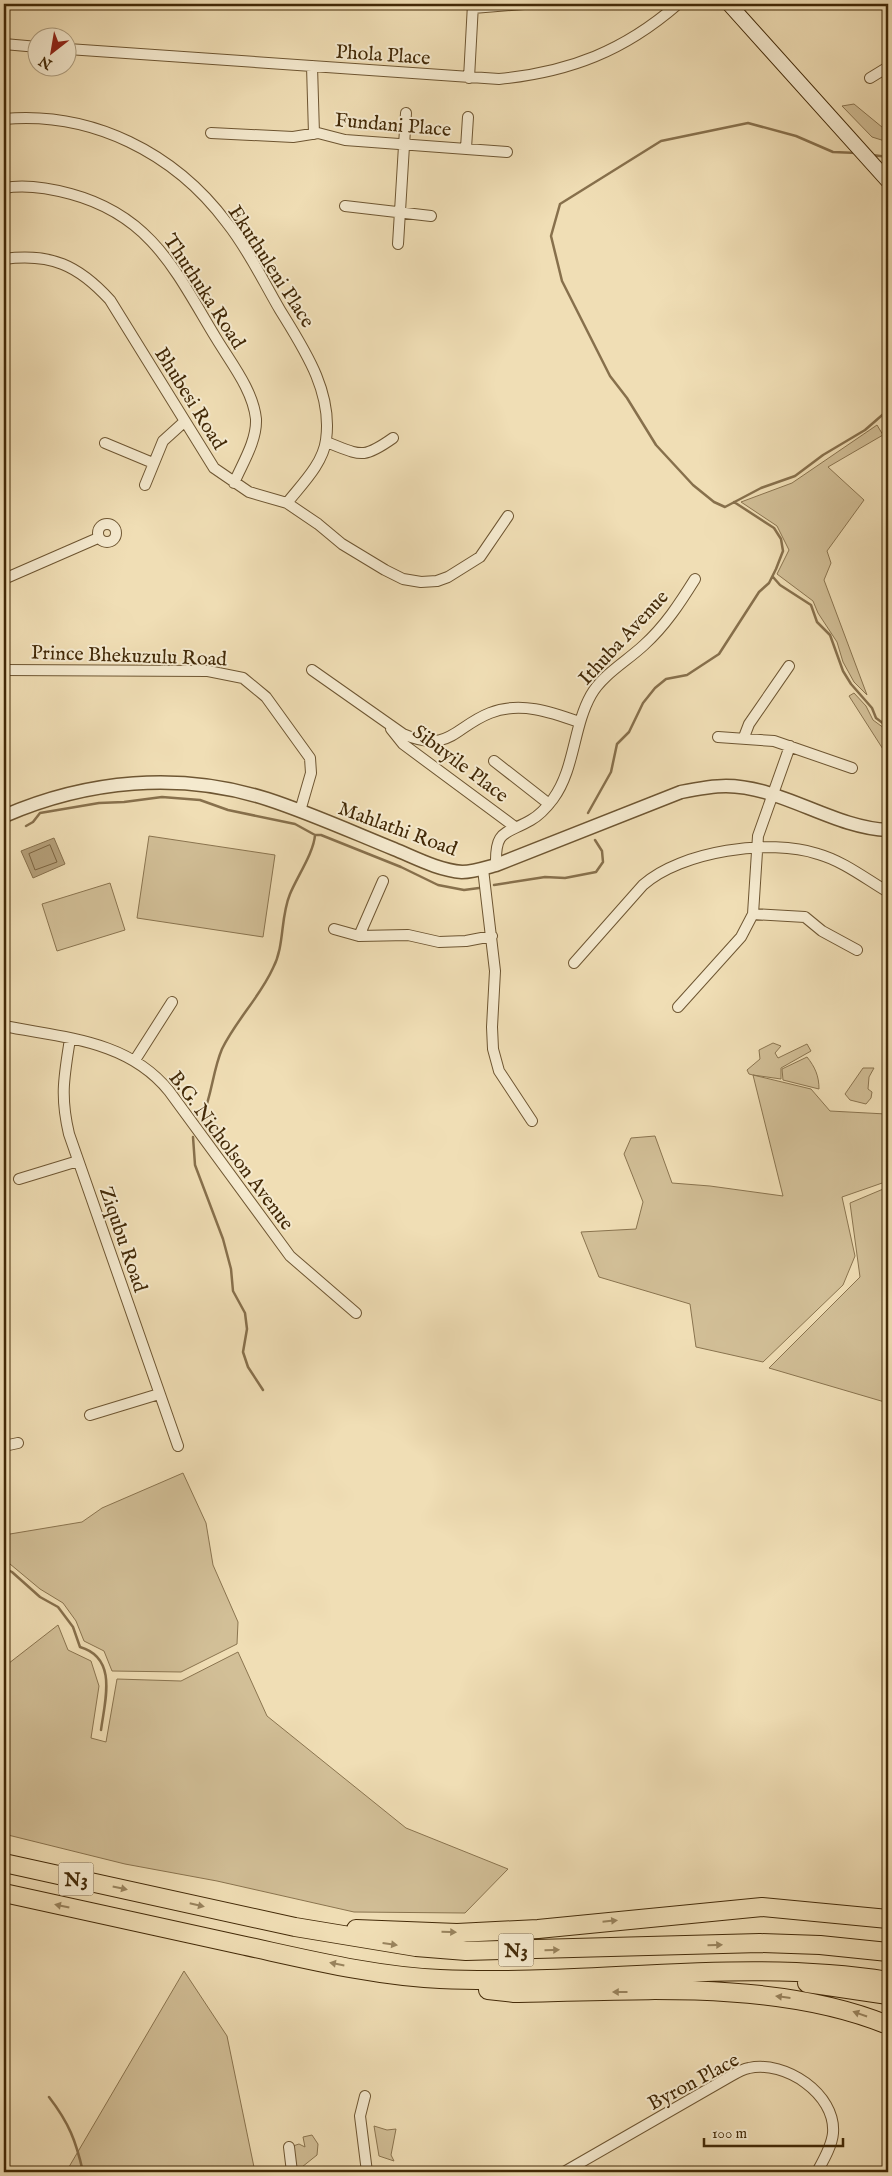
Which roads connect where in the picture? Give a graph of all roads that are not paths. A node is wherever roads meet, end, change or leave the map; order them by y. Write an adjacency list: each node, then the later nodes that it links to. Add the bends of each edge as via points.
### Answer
1 (524, 4): 4 (street)
2 (678, 4): 10 (street, Phola Place, via 635,37 592,58 526,76)
3 (729, 4): 20 (main road)
4 (473, 6): 10 (street)
5 (4, 44): 6 (street)
6 (28, 46)
7 (78, 50): 8 (street, Phola Place)
8 (312, 66): 10 (street, Phola Place); 16 (street, Fundani Place)
9 (888, 67): 11 (street)
10 (469, 78)
11 (870, 78)
12 (406, 113): 17 (street)
13 (468, 117): 18 (street)
14 (4, 119): 29 (street, Ekuthuleni Place, via 65,121 125,139 155,154 199,191 228,223 305,352 325,405)
15 (211, 133): 16 (street, via 292,137)
16 (314, 134): 17 (street, Fundani Place, via 345,140)
17 (405, 144): 18 (street, Fundani Place); 23 (street)
18 (466, 148): 19 (street, Fundani Place)
19 (507, 152)
20 (888, 181)
21 (4, 188): 32 (street, Thuthuka Road, via 28,186 56,190 103,205 144,232 166,259 240,378 253,406 254,437)
22 (345, 206): 23 (street)
23 (399, 212): 24 (street); 25 (street)
24 (431, 216)
25 (398, 244)
26 (4, 259): 27 (street, Bhubesi Road, via 56,261 76,270 100,288)
27 (184, 422): 31 (street, via 167,435); 32 (street, Bhubesi Road, via 214,468)
28 (393, 438): 29 (street, via 367,454 358,454)
29 (326, 442): 34 (street, Ekuthuleni Place, via 315,467)
30 (105, 443): 31 (street)
31 (153, 463): 33 (street)
32 (234, 483): 34 (street, Bhubesi Road, via 249,492)
33 (144, 485)
34 (287, 503): 35 (street, Bhubesi Road, via 377,566 395,576 421,582 437,581 471,563 484,551)
35 (508, 516)
36 (98, 538): 37 (street)
37 (4, 579)
38 (695, 579): 42 (street, Ithuba Avenue, via 655,634 595,689)
39 (789, 666): 45 (street, via 749,724)
40 (4, 670): 51 (street, Prince Bhekuzulu Road, via 208,671 243,678 266,697 310,758 312,773)
41 (312, 670): 43 (street)
42 (580, 722): 43 (street, via 538,710 512,708 490,713 453,736 436,741 410,738); 50 (street, Ithuba Avenue, via 563,779)
43 (388, 725): 53 (street, Sibuyile Place, via 403,744)
44 (718, 737): 45 (street)
45 (744, 737): 46 (street)
46 (790, 746): 48 (street); 49 (street)
47 (494, 761): 50 (street)
48 (852, 768)
49 (772, 796): 54 (street, Mahlathi Road, via 859,826); 55 (street); 56 (street, Mahlathi Road, via 728,786 681,792)
50 (549, 804): 53 (street, Ithuba Avenue, via 538,816)
51 (300, 811): 52 (street, Mahlathi Road, via 231,790 160,782 120,784 68,793); 56 (street, Mahlathi Road, via 430,864 464,872)
52 (4, 816)
53 (515, 827): 56 (street, Ithuba Avenue, via 499,838)
54 (888, 830)
55 (756, 847): 58 (street, via 791,847 818,854); 59 (street); 64 (street, via 694,859 658,874 643,885)
56 (490, 867): 62 (street, Ithuba Avenue)
57 (383, 881): 61 (street)
58 (888, 892)
59 (753, 914): 63 (street, via 805,917 822,931); 66 (street, via 741,937)
60 (334, 929): 61 (street)
61 (359, 936): 62 (street, via 408,935 452,942)
62 (492, 936): 70 (street, Ithuba Avenue, via 495,971 493,1049 499,1071)
63 (857, 950)
64 (574, 962)
65 (172, 1002): 69 (street)
66 (678, 1006)
67 (4, 1026): 68 (street, B.G. Nicholson Avenue)
68 (70, 1039): 69 (street, B.G. Nicholson Avenue, via 111,1048); 71 (street, Ziqubu Road, via 62,1088 63,1109)
69 (135, 1060): 73 (street, B.G. Nicholson Avenue, via 169,1091 290,1256)
70 (532, 1120)
71 (78, 1161): 72 (street); 74 (street, Ziqubu Road)
72 (19, 1179)
73 (356, 1313)
74 (159, 1394): 75 (street); 78 (street, Ziqubu Road)
75 (90, 1415)
76 (18, 1443): 77 (street)
77 (4, 1446)
78 (178, 1446)
79 (4, 1863): 84 (highway, N3, one-way to 84)
80 (4, 1893): 87 (highway, N3, one-way to 80, via 353,1967)
81 (762, 1907): 82 (highway, via 792,1901); 83 (highway); 84 (highway, one-way to 81, via 457,1933 538,1929)
82 (888, 1908)
83 (888, 1919)
84 (295, 1926): 85 (highway, N3, one-way to 85, via 389,1944 466,1951 760,1943)
85 (888, 1952)
86 (660, 1975): 87 (highway, N3); 88 (highway, N3, via 722,1971 817,1972); 89 (highway, via 714,1981 819,1984)
87 (437, 1979): 90 (highway, one-way to 87, via 831,2006 762,1995 514,1993)
88 (888, 1981)
89 (888, 1996)
90 (888, 2025)
91 (365, 2096): 94 (street, via 360,2116)
92 (288, 2147): 93 (street)
93 (292, 2172)
94 (367, 2172)
95 (564, 2172): 96 (street, Byron Place, via 731,2076 749,2068 762,2067 790,2075 806,2084 828,2107 833,2134)
96 (817, 2172)

